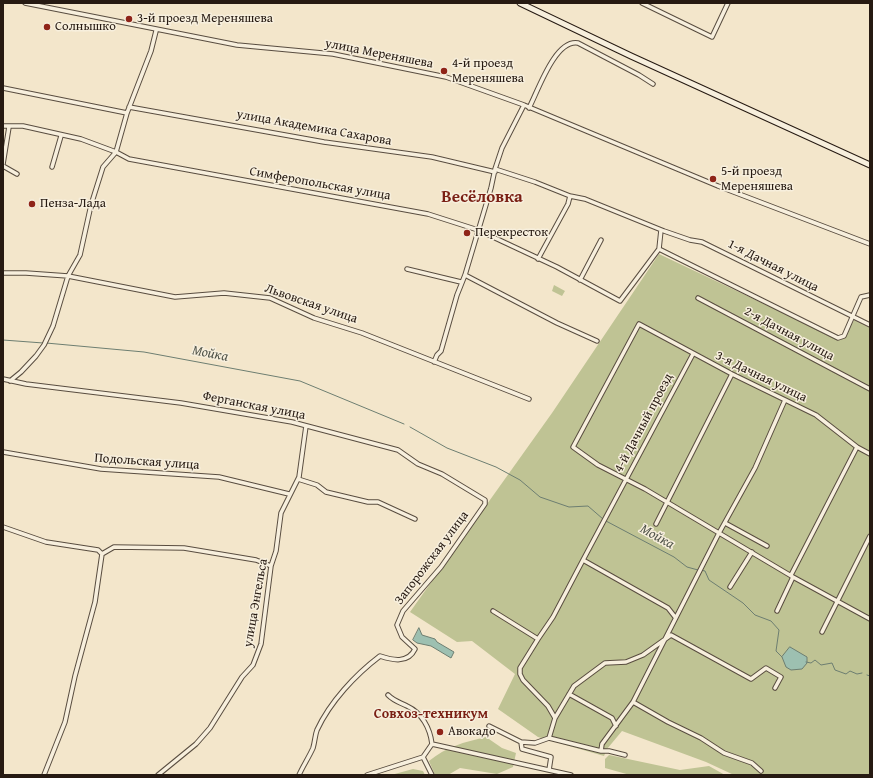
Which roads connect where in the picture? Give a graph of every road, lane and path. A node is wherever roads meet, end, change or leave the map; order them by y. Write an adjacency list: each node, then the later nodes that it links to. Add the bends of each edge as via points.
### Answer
1 (25, 3): 5 (street, улица Мереняшева)
2 (520, 3): 17 (street)
3 (642, 3): 4 (street, via 712,37)
4 (728, 3)
5 (156, 30): 8 (street, улица Мереняшева, via 237,46 333,54 430,74 465,83); 9 (street, via 151,51)
6 (653, 84): 10 (street, via 578,43 572,43 556,55)
7 (3, 88): 11 (street)
8 (524, 106): 10 (street, улица Мереняшева); 19 (street, via 502,148)
9 (129, 107): 11 (street); 19 (street, улица Академика Сахарова, via 324,142 432,157)
10 (529, 108): 25 (street, улица Мереняшева, via 718,186)
11 (127, 113): 15 (street)
12 (3, 126): 13 (street, Симферопольская улица)
13 (9, 127): 14 (street, Симферопольская улица, via 23,126); 16 (street)
14 (61, 136): 15 (street, Симферопольская улица, via 81,139); 18 (street)
15 (116, 152): 22 (street, Симферопольская улица, via 129,160 428,214); 31 (street, via 102,167 80,255)
16 (3, 165): 20 (street)
17 (870, 165)
18 (52, 167)
19 (495, 170): 21 (street, улица Академика Сахарова); 22 (street)
20 (17, 174)
21 (570, 196): 23 (street, улица Академика Сахарова, via 585,198); 27 (street)
22 (478, 230): 27 (street, Симферопольская улица); 30 (street)
23 (662, 231): 26 (street); 36 (street, 1-я Дачная улица, via 708,245)
24 (601, 240): 32 (street)
25 (870, 244)
26 (659, 248): 32 (street, Симферопольская улица, via 620,301); 36 (street, via 838,338 844,336)
27 (538, 259): 32 (street, Симферопольская улица)
28 (407, 269): 33 (street)
29 (3, 273): 31 (street, Львовская улица)
30 (465, 275): 33 (street); 38 (street)
31 (68, 276): 40 (street, Львовская улица, via 175,297 224,293 270,298 314,318 362,333); 43 (street, via 53,326 44,345 28,365)
32 (580, 280)
33 (461, 282): 40 (street, via 441,351)
34 (870, 295): 36 (street, via 861,297)
35 (698, 298): 44 (street, 2-я Дачная улица)
36 (852, 316): 37 (street, 1-я Дачная улица)
37 (870, 326)
38 (597, 341)
39 (693, 354): 41 (street, 3-я Дачная улица); 52 (street, 4-й Дачный проезд); 52 (street, 3-я Дачная улица, via 639,324 573,447 598,465)
40 (434, 362): 45 (street, Львовская улица)
41 (732, 374): 46 (street, 3-я Дачная улица); 55 (street)
42 (3, 379): 43 (street, Ферганская улица)
43 (10, 381): 47 (street, Ферганская улица, via 181,403)
44 (870, 389)
45 (529, 399)
46 (785, 400): 48 (street, 3-я Дачная улица, via 816,415); 57 (street, via 755,468)
47 (306, 426): 51 (street, улица Энгельса); 54 (street, Ферганская улица, via 398,450 418,464 442,474)
48 (857, 447): 50 (street, 3-я Дачная улица); 67 (street)
49 (3, 452): 53 (street, Подольская улица, via 101,470 219,477)
50 (870, 454)
51 (298, 479): 53 (street, улица Энгельса); 56 (street, via 317,485 326,492 378,502)
52 (625, 479): 55 (street); 65 (street, 4-й Дачный проезд)
53 (289, 494): 66 (street, улица Энгельса, via 281,513 276,551)
54 (485, 500): 94 (street, Запорожская улица, via 485,504 441,567 403,611 397,625 402,637 415,649 413,654 399,660 380,656 362,670 326,713 316,732 317,738 309,758)
55 (667, 502): 58 (street); 60 (street)
56 (415, 520)
57 (725, 523): 60 (street); 62 (street)
58 (656, 524)
59 (3, 527): 64 (street, via 46,542 98,550)
60 (720, 533): 63 (street); 72 (street)
61 (870, 536): 69 (street)
62 (767, 546)
63 (752, 552): 67 (street); 68 (street)
64 (102, 554): 66 (street, via 114,547 184,548 256,560); 92 (street, via 95,602 65,722)
65 (583, 560): 72 (street, via 668,608); 75 (street, 4-й Дачный проезд, via 553,617)
66 (271, 566): 93 (street, улица Энгельса, via 261,644 253,665 242,677 210,728 196,744)
67 (792, 576): 69 (street); 71 (street)
68 (730, 587)
69 (838, 601): 73 (street); 74 (street)
70 (492, 611): 75 (street)
71 (777, 611)
72 (675, 617): 76 (street)
73 (870, 619)
74 (822, 632)
75 (538, 639): 81 (street, 4-й Дачный проезд, via 520,668 520,674)
76 (664, 640): 77 (street, via 671,635 751,679 766,668 781,676); 78 (street, via 643,655 626,662 605,663 574,686); 80 (street)
77 (775, 688)
78 (569, 694): 81 (street); 83 (street, via 612,718)
79 (388, 695): 86 (street, via 420,716 429,728)
80 (633, 702): 83 (street); 91 (street, via 724,753 752,763)
81 (555, 718): 84 (street)
82 (489, 726): 85 (street)
83 (616, 726): 87 (street, via 602,744)
84 (549, 738): 85 (street, via 535,743); 87 (street)
85 (521, 742): 90 (street, via 522,749 551,757)
86 (432, 744): 89 (street); 90 (street)
87 (601, 751): 88 (street)
88 (625, 755)
89 (422, 757): 95 (street); 96 (street)
90 (549, 770): 97 (street)
91 (761, 771)
92 (44, 775)
93 (158, 775)
94 (299, 775)
95 (367, 775)
96 (432, 775)
97 (571, 775)

